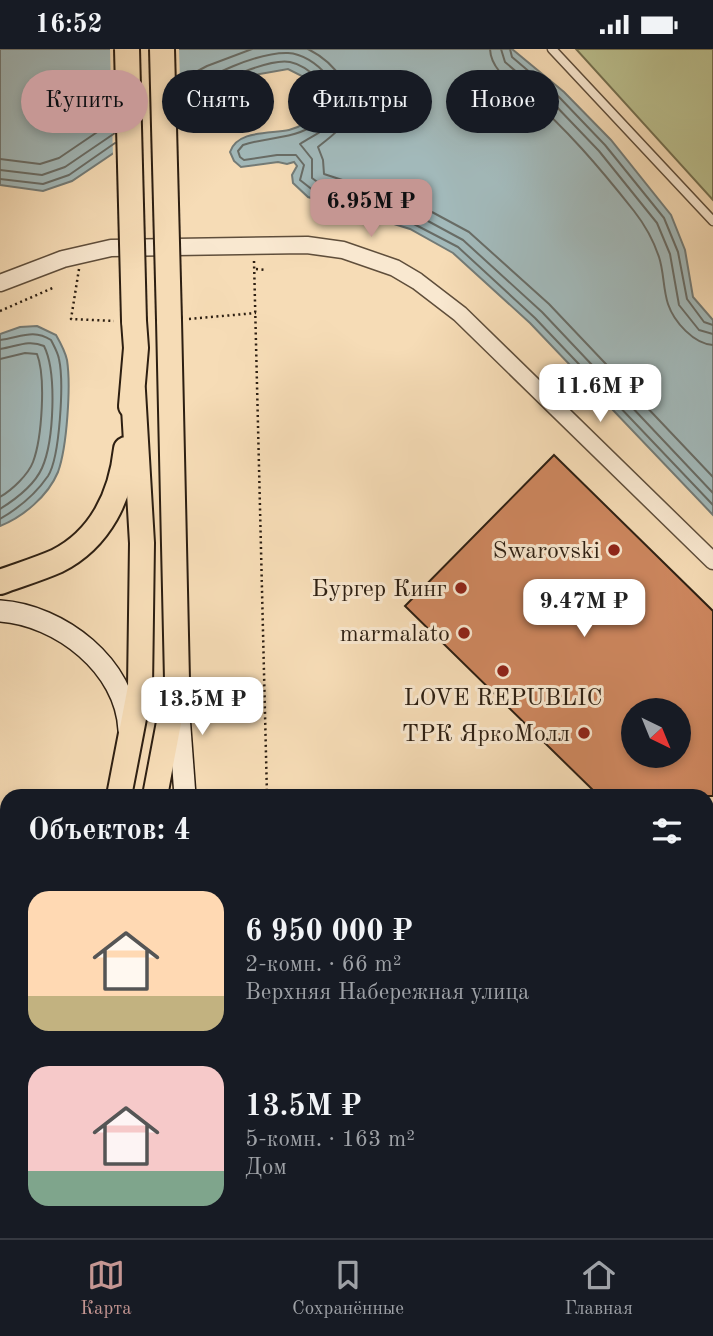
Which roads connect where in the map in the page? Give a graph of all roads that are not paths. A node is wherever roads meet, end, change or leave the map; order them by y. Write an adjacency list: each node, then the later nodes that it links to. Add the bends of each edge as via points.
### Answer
1 (127, 49): 6 (main road, bridge, via 124,321 136,348)
2 (162, 49): 10 (main road, bridge, via 177,320)
3 (552, 49): 4 (lane)
4 (713, 221)
5 (0, 283): 7 (street, via 63,259 111,248 307,245 343,250 395,268 460,314)
6 (133, 391): 8 (main road, via 124,474 102,522 68,554); 11 (main road, via 142,606 140,687)
7 (713, 561)
8 (0, 582)
9 (0, 611): 11 (main road, via 54,626 94,656 120,694)
10 (177, 680): 13 (main road); 14 (main road)
11 (130, 743): 12 (main road)
12 (120, 789)
13 (156, 789)
14 (185, 789)

